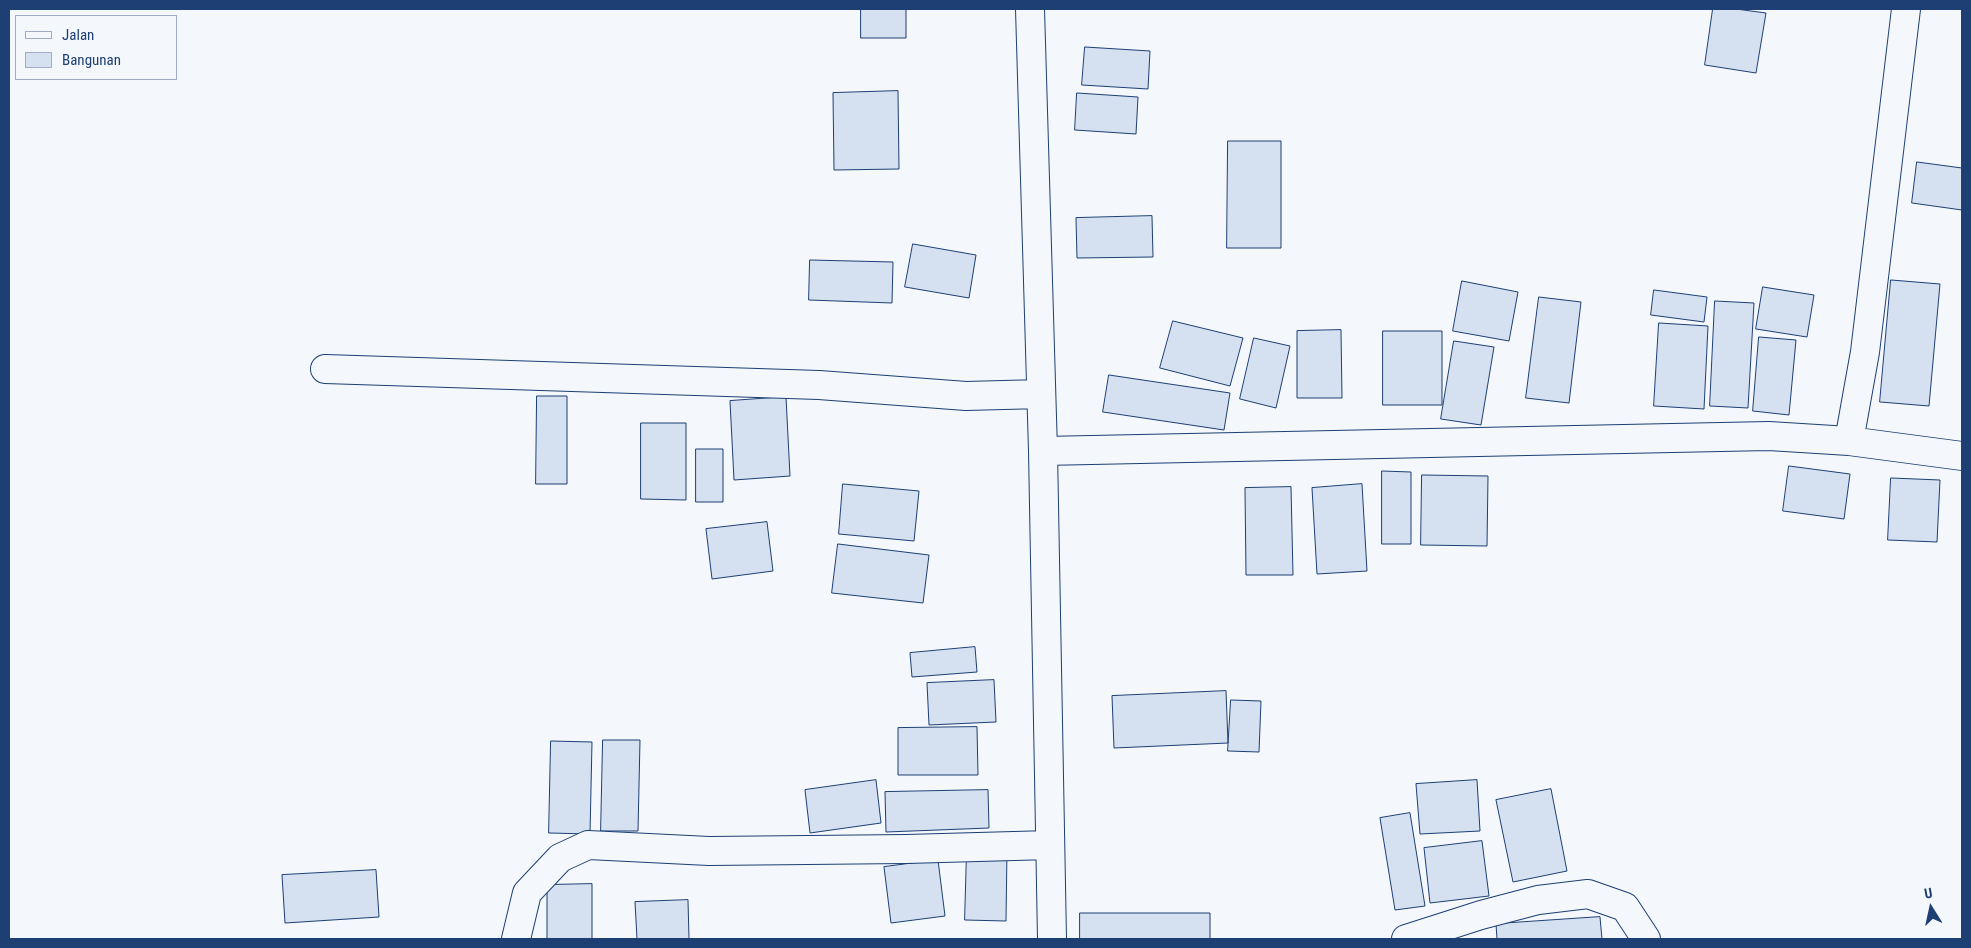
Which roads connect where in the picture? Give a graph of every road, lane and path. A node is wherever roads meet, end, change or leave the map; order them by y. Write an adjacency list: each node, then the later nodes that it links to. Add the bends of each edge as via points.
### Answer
1 (1030, 9): 4 (street)
2 (1906, 9): 5 (street, via 1865,352)
3 (325, 369): 4 (street, via 819,385 966,396)
4 (1041, 394): 6 (street)
5 (1849, 441): 6 (street, via 1769,436); 7 (street)
6 (1043, 451): 8 (street)
7 (1962, 456)
8 (1050, 845): 9 (street, via 719,851 588,845 560,858 527,894); 10 (street)
9 (516, 939)
10 (1052, 939)
11 (1406, 939): 12 (street, via 1538,900 1588,894 1625,907)
12 (1646, 939)

